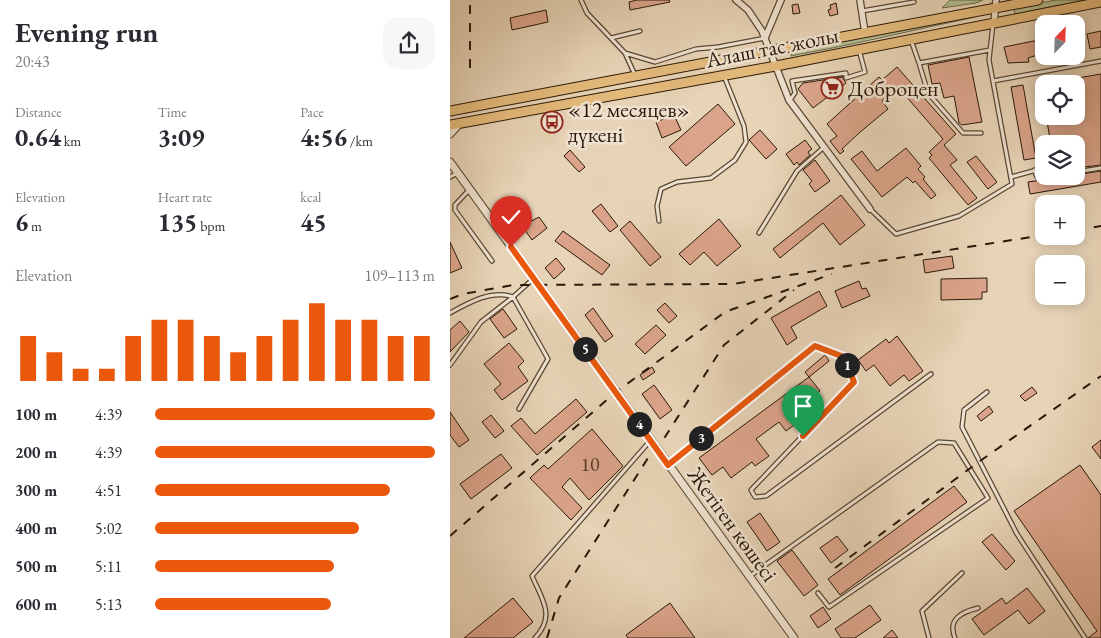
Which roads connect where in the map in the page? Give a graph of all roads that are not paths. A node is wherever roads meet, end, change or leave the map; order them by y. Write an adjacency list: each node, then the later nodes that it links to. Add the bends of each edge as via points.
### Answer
1 (582, 0): 13 (lane, via 587,13)
2 (736, 0): 14 (street, via 748,10)
3 (781, 0): 14 (street)
4 (860, 0): 9 (street)
5 (1038, 0): 8 (main road, Алаш тас жолы)
6 (914, 2): 9 (lane)
7 (1101, 2): 10 (main road, Алаш тас жолы)
8 (996, 4): 10 (street); 12 (main road, Алаш тас жолы)
9 (862, 11): 12 (street)
10 (994, 23): 15 (main road, Алаш тас жолы); 17 (lane)
11 (640, 30): 13 (lane)
12 (865, 32): 18 (main road, Алаш тас жолы)
13 (611, 38): 19 (lane)
14 (765, 38): 18 (street); 19 (lane, via 696,49 655,62)
15 (911, 39): 16 (main road, Алаш тас жолы); 21 (lane)
16 (859, 49): 22 (main road, Алаш тас жолы); 26 (lane, via 865,72 846,78 846,73 792,81 795,93)
17 (990, 50): 21 (lane); 25 (lane)
18 (770, 51): 22 (street); 24 (main road, Алаш тас жолы)
19 (625, 53): 24 (lane)
20 (1101, 61): 25 (lane)
21 (919, 63): 30 (lane, via 928,93 963,133)
22 (776, 66): 23 (main road, Алаш тас жолы); 26 (street)
23 (723, 75): 28 (main road, Алаш тас жолы); 42 (lane, via 744,126 746,142 735,160 711,178 677,182 661,189 657,206)
24 (635, 76): 27 (main road, Алаш тас жолы)
25 (993, 81): 38 (lane)
26 (789, 100): 32 (street)
27 (450, 111)
28 (463, 122): 29 (main road, Алаш тас жолы); 31 (street)
29 (450, 124)
30 (981, 133)
31 (450, 134)
32 (824, 146): 41 (street); 43 (lane, via 797,171)
33 (450, 162): 37 (street, Жетіген көшесі)
34 (1101, 168): 36 (lane)
35 (1034, 170): 38 (lane)
36 (1085, 171)
37 (458, 173): 39 (lane); 40 (street, Жетіген көшесі)
38 (1011, 176): 41 (lane, via 1012,184 959,216 896,234)
39 (450, 177)
40 (469, 189): 44 (lane, via 456,205 456,210); 45 (street, Жетіген көшесі)
41 (870, 209)
42 (659, 221)
43 (759, 233)
44 (492, 261)
45 (534, 278): 46 (lane); 52 (street, Жетіген көшесі)
46 (513, 297): 47 (lane, via 505,293 475,299); 48 (lane, via 481,322); 51 (lane, via 548,359)
47 (450, 313)
48 (450, 365)
49 (931, 374): 53 (lane, via 766,496 755,497 751,490 854,382 844,357 815,346)
50 (987, 392): 62 (lane, via 964,410 962,427 1017,534)
51 (518, 410)
52 (650, 440): 53 (street, Жетіген көшесі); 58 (lane, via 532,576 546,608 544,628)
53 (668, 465): 55 (street, Жетіген көшесі)
54 (962, 573): 60 (lane, via 922,611)
55 (749, 576): 56 (lane, via 938,442 954,443 988,498 830,607); 59 (street, Жетіген көшесі)
56 (818, 593)
57 (978, 608): 61 (lane, via 963,612 956,618 952,626)
58 (534, 638)
59 (794, 638)
60 (929, 638)
61 (955, 638)
62 (1085, 638)

